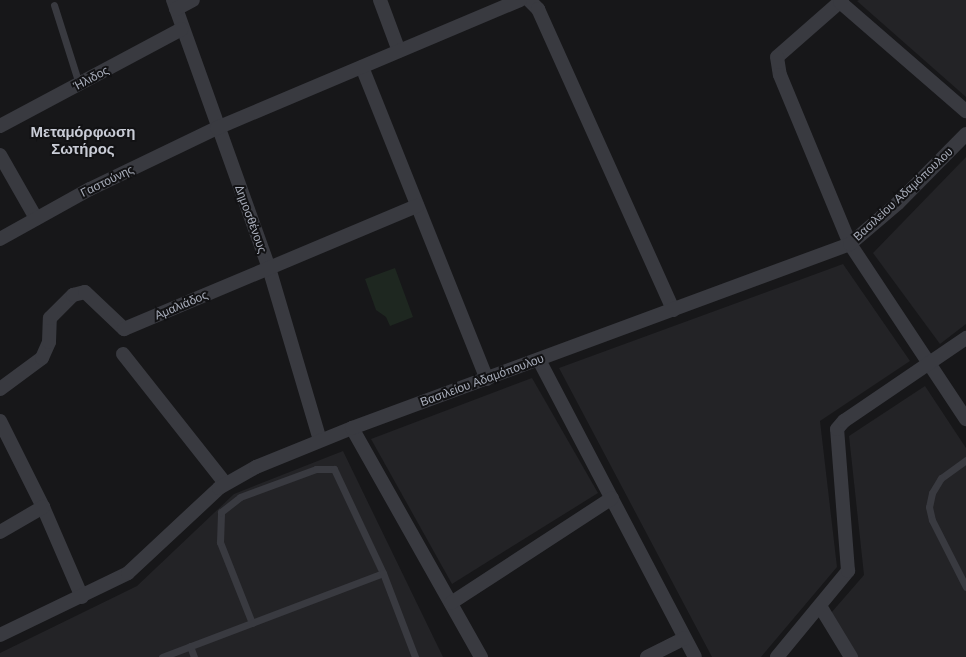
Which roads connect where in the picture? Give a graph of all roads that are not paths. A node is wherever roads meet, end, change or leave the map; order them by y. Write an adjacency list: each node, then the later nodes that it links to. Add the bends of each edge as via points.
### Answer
1 (193, 0): 6 (street)
2 (380, 0): 9 (street)
3 (520, 0): 9 (street, Γαστούνης)
4 (530, 0): 22 (street, via 538,9)
5 (841, 1): 12 (street); 20 (street, via 792,41 776,60)
6 (175, 4): 8 (street, Δημοσθένους)
7 (54, 5): 11 (lane)
8 (182, 29): 11 (street, Ήλιδος); 14 (street, Δημοσθένους)
9 (399, 51): 10 (street, Γαστούνης)
10 (362, 67): 14 (street, Γαστούνης); 17 (street)
11 (79, 84): 13 (street, Ήλιδος)
12 (966, 111)
13 (0, 126)
14 (217, 128): 18 (street, Γαστούνης); 21 (street, Δημοσθένους)
15 (966, 134): 20 (street, Βασιλείου Αδαμόπουλου, via 898,203)
16 (0, 155): 18 (street)
17 (417, 206): 21 (street, Αμαλιάδος); 27 (street)
18 (36, 218): 19 (street, Γαστούνης)
19 (0, 239)
20 (850, 244): 22 (street, Βασιλείου Αδαμόπουλου); 26 (street)
21 (269, 268): 28 (street, Αμαλιάδος, via 124,329 85,292 73,295 50,318 49,342 42,358); 32 (street, Δημοσθένους)
22 (673, 310): 25 (street, Βασιλείου Αδαμόπουλου)
23 (966, 338): 26 (street)
24 (123, 354): 34 (street)
25 (539, 360): 27 (street, Βασιλείου Αδαμόπουλου); 35 (street)
26 (930, 364): 29 (street); 42 (street, via 844,421 838,429 849,568)
27 (487, 378): 31 (street, Βασιλείου Αδαμόπουλου)
28 (0, 389)
29 (966, 419)
30 (0, 422): 36 (street)
31 (352, 428): 32 (street, Βασιλείου Αδαμόπουλου); 41 (street)
32 (320, 440): 34 (street, Βασιλείου Αδαμόπουλου)
33 (966, 460): 39 (lane, via 941,478 932,493 929,507 932,520)
34 (225, 483): 40 (street, Βασιλείου Αδαμόπουλου, via 135,568)
35 (612, 498): 41 (street); 45 (street)
36 (43, 507): 37 (street); 40 (street)
37 (0, 532)
38 (383, 573): 43 (lane); 43 (lane, via 334,469 316,469 240,497 221,512 220,542); 49 (lane)
39 (966, 588)
40 (82, 597): 44 (street, Βασιλείου Αδαμόπουλου)
41 (451, 603): 50 (street)
42 (820, 606): 53 (street); 54 (street)
43 (252, 623): 46 (lane)
44 (0, 635)
45 (684, 638): 51 (street); 52 (street)
46 (190, 646): 47 (lane); 48 (lane)
47 (162, 657)
48 (194, 657)
49 (415, 657)
50 (481, 657)
51 (647, 657)
52 (695, 657)
53 (778, 657)
54 (851, 657)

